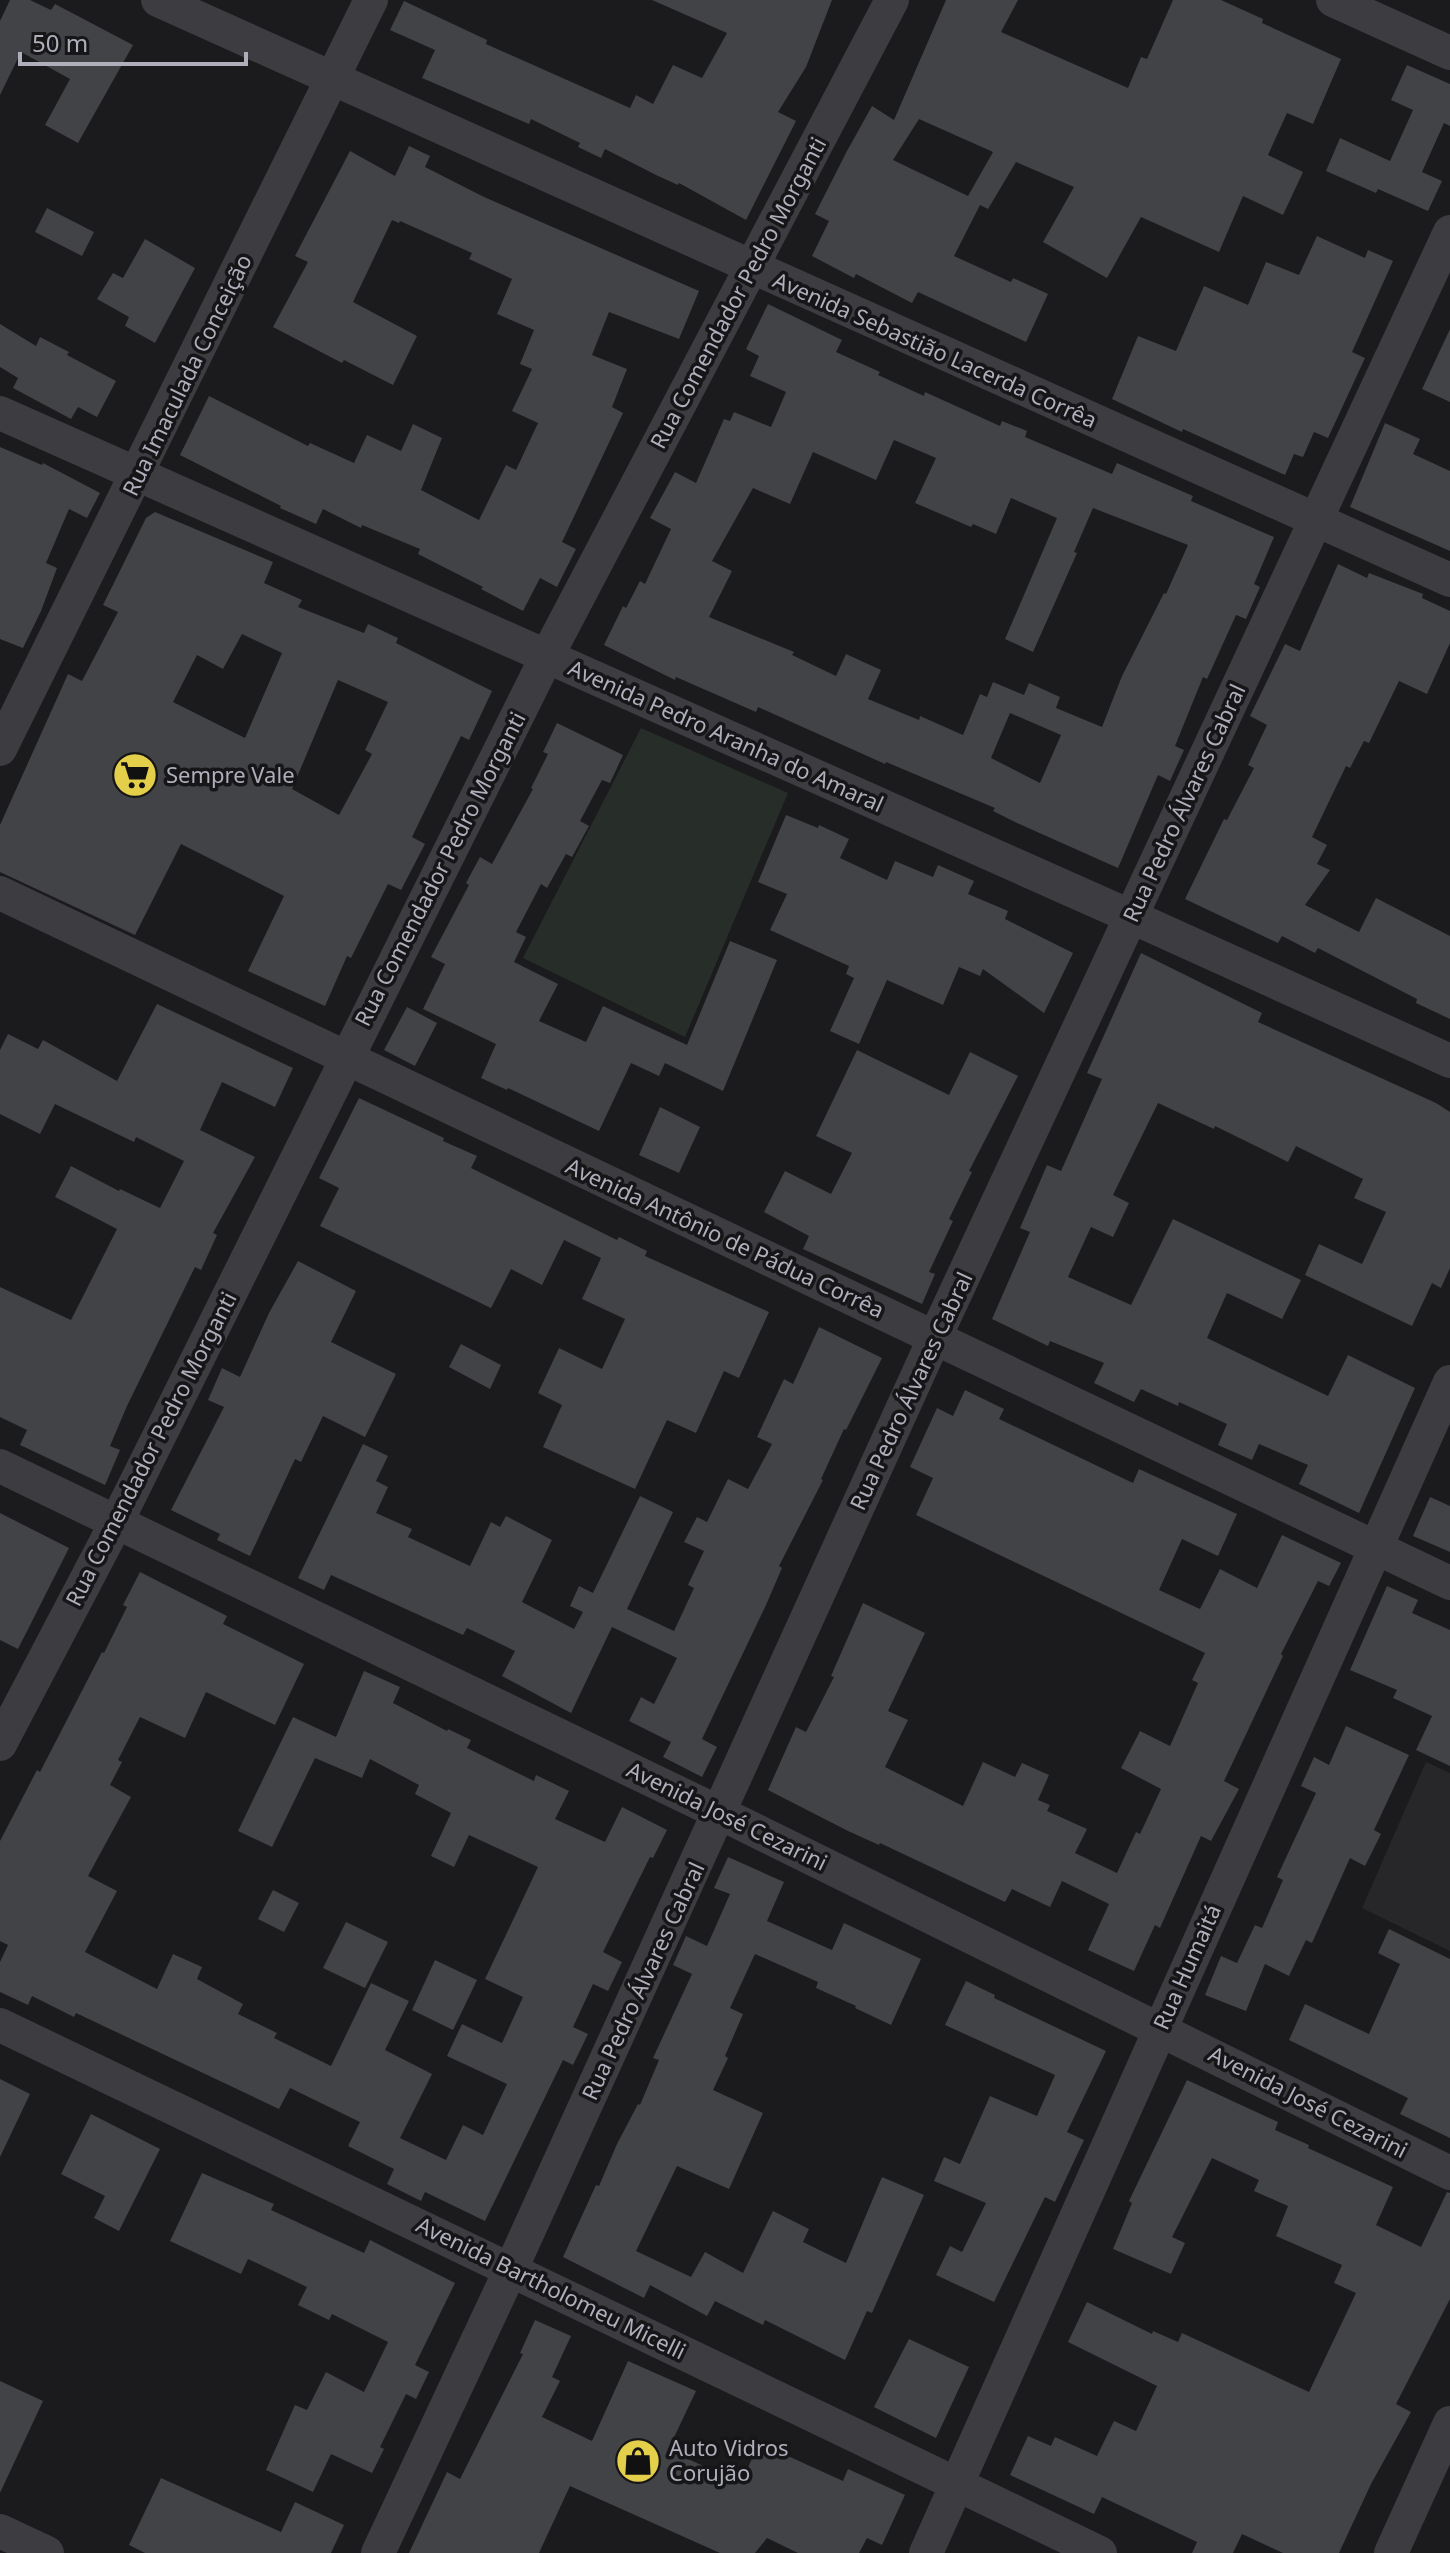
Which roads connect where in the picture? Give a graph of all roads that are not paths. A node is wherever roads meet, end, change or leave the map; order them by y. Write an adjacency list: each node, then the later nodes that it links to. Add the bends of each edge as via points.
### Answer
1 (158, 0): 6 (street, Avenida Sebastião Lacerda Corrêa)
2 (371, 0): 6 (street, Rua Imaculada Conceição)
3 (892, 0): 8 (street, Rua Comendador Pedro Morganti)
4 (1333, 0): 5 (street)
5 (1450, 53)
6 (331, 79): 8 (street, Avenida Sebastião Lacerda Corrêa); 10 (street, Rua Imaculada Conceição)
7 (1450, 232): 11 (street, Rua Pedro Álvares Cabral)
8 (751, 267): 11 (street, Avenida Sebastião Lacerda Corrêa); 13 (street, Rua Comendador Pedro Morganti)
9 (0, 413): 10 (street, Avenida Pedro Aranha do Amaral)
10 (137, 476): 13 (street, Avenida Pedro Aranha do Amaral); 14 (street, Rua Imaculada Conceição)
11 (1315, 520): 12 (street, Avenida Sebastião Lacerda Corrêa); 16 (street, Rua Pedro Álvares Cabral)
12 (1450, 580)
13 (547, 656): 16 (street, Avenida Pedro Aranha do Amaral); 17 (street, Rua Comendador Pedro Morganti)
14 (0, 749)
15 (0, 893): 17 (street, Avenida Antônio de Pádua Corrêa)
16 (1132, 917): 18 (street, Avenida Pedro Aranha do Amaral); 19 (street, Rua Pedro Álvares Cabral)
17 (345, 1058): 19 (street, Avenida Antônio de Pádua Corrêa); 22 (street, Rua Comendador Pedro Morganti)
18 (1450, 1061)
19 (935, 1337): 23 (street, Avenida Antônio de Pádua Corrêa); 26 (street, Rua Pedro Álvares Cabral)
20 (1450, 1382): 23 (street, Rua Humaitá)
21 (0, 1466): 22 (street, Avenida José Cezarini)
22 (117, 1521): 25 (street, Rua Comendador Pedro Morganti); 26 (street, Avenida José Cezarini)
23 (1377, 1548): 24 (street, Avenida Antônio de Pádua Corrêa); 28 (street, Rua Humaitá)
24 (1450, 1583)
25 (0, 1744)
26 (720, 1813): 28 (street, Avenida José Cezarini); 30 (street, Rua Pedro Álvares Cabral)
27 (0, 2025): 30 (street, Avenida Bartholomeu Micelli)
28 (1160, 2028): 29 (street, Avenida José Cezarini); 32 (street, Rua Humaitá)
29 (1450, 2173)
30 (511, 2269): 32 (street, Avenida Bartholomeu Micelli); 35 (street, Rua Pedro Álvares Cabral)
31 (1450, 2423): 38 (street)
32 (958, 2483): 36 (street, Rua Humaitá); 37 (street, Avenida Bartholomeu Micelli)
33 (0, 2531): 34 (street)
34 (47, 2553)
35 (378, 2553)
36 (926, 2553)
37 (1100, 2553)
38 (1391, 2553)

